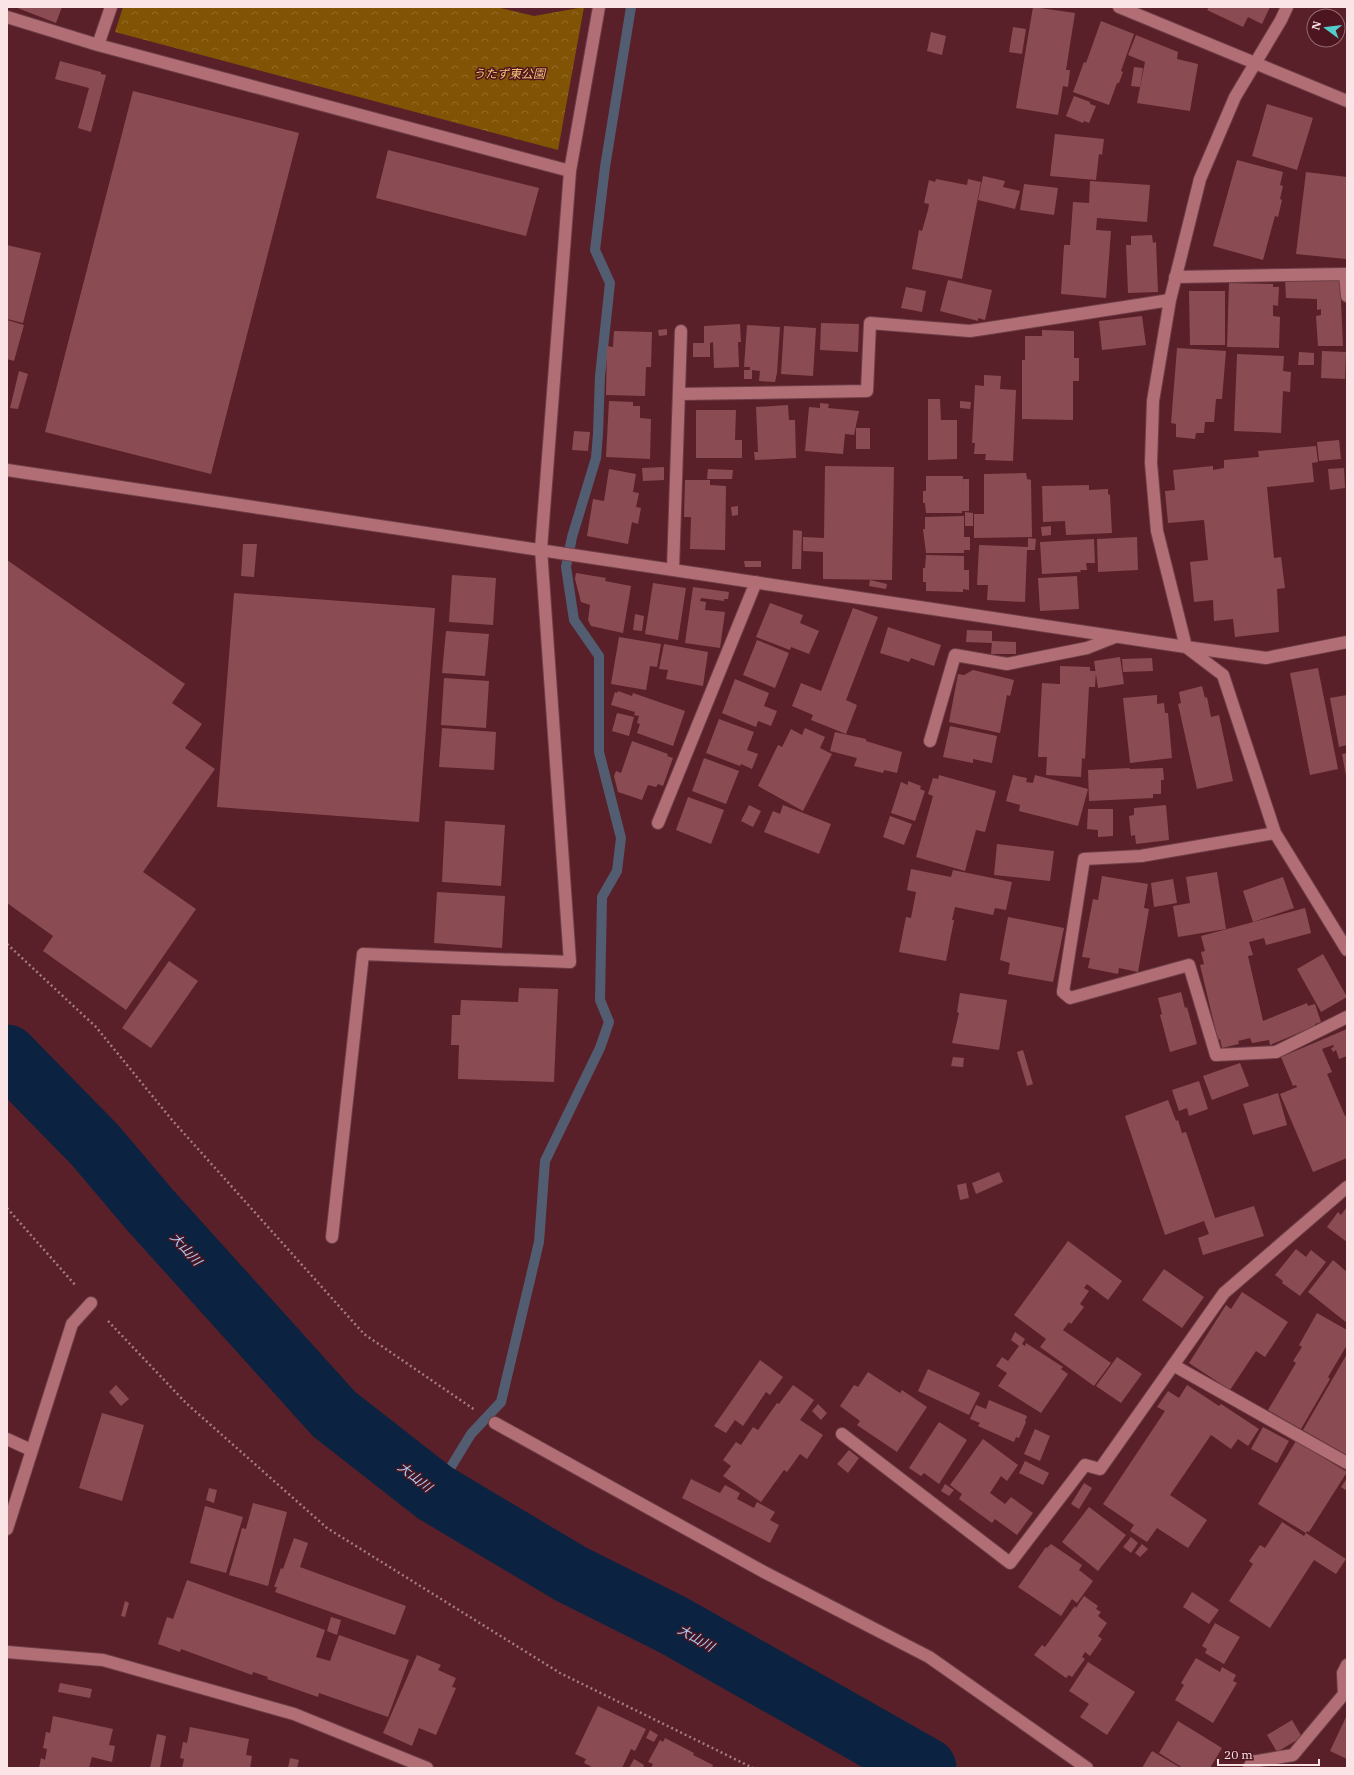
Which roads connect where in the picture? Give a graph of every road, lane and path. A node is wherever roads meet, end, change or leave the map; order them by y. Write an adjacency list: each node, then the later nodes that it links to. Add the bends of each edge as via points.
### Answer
1 (111, 7): 6 (street)
2 (599, 7): 9 (street)
3 (1119, 7): 7 (street)
4 (1287, 7): 7 (street)
5 (7, 17): 6 (street)
6 (98, 45): 9 (street)
7 (1255, 63): 8 (street); 10 (street, via 1235,97 1200,179)
8 (1347, 101)
9 (570, 171): 16 (street)
10 (1175, 277): 11 (street, via 1344,274); 12 (street)
11 (1347, 296)
12 (1170, 300): 14 (street, via 970,331 870,323 867,391); 21 (street, via 1154,401 1151,462 1157,531)
13 (681, 331): 14 (street)
14 (680, 394): 17 (street)
15 (7, 470): 16 (street)
16 (541, 549): 17 (street); 30 (street, via 570,962 362,954)
17 (673, 570): 18 (street)
18 (756, 582): 19 (street); 23 (street)
19 (1116, 637): 21 (street); 22 (street, via 1087,648 1007,664 955,655)
20 (1347, 642): 21 (street, via 1266,658)
21 (1186, 647): 24 (street, via 1223,675)
22 (930, 741)
23 (658, 823)
24 (1275, 833): 26 (street); 27 (street, via 1141,856 1084,859 1063,992 1070,998 1189,965 1216,1055 1276,1052)
25 (7, 944): 33 (path, via 96,1027 172,1120 364,1334)
26 (1347, 950)
27 (1347, 1017)
28 (1347, 1187): 32 (street, via 1224,1293)
29 (7, 1208): 31 (path)
30 (332, 1237)
31 (91, 1303): 36 (street, via 72,1324); 42 (path, via 186,1403 327,1528 560,1673)
32 (1172, 1365): 34 (street, via 1100,1469 1084,1465 1010,1563); 37 (street)
33 (494, 1423): 43 (street, via 764,1572 929,1657)
34 (842, 1434)
35 (7, 1439): 36 (street)
36 (31, 1450): 38 (street)
37 (1347, 1463)
38 (7, 1528)
39 (7, 1652): 41 (street, via 103,1660 294,1714)
40 (1347, 1665): 44 (street, via 1344,1673 1344,1694 1292,1755 1252,1762)
41 (427, 1768)
42 (753, 1768)
43 (1087, 1768)
44 (1249, 1768)

